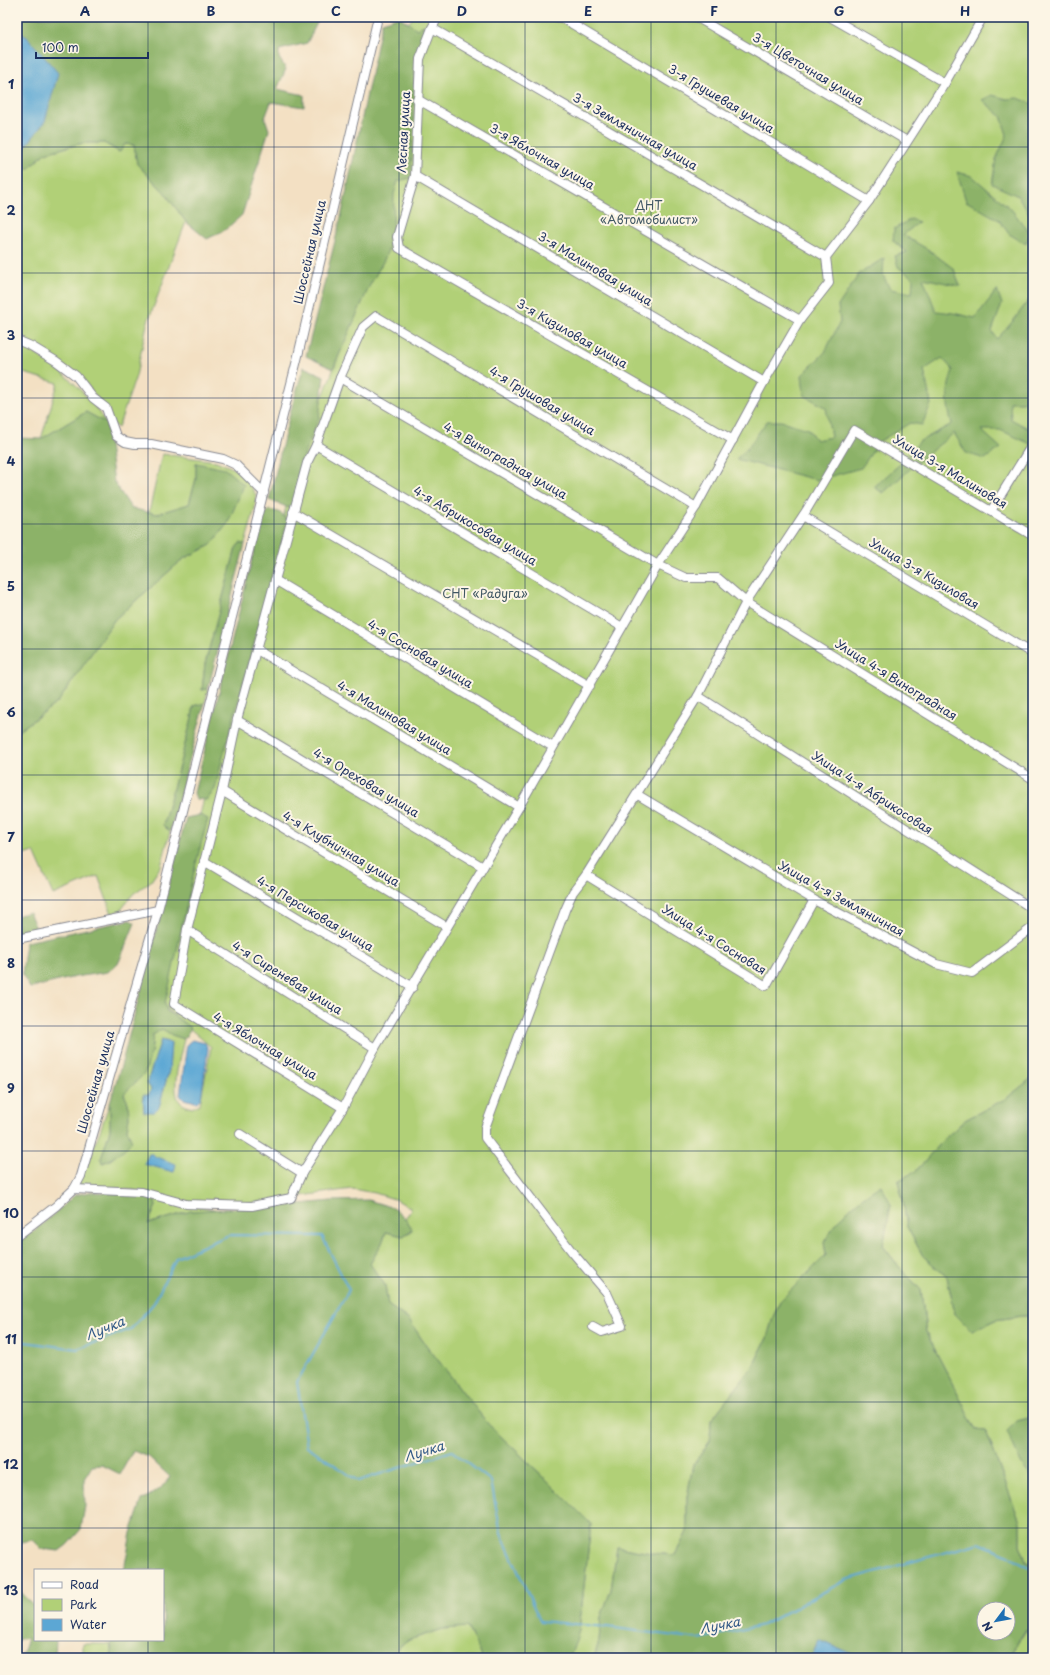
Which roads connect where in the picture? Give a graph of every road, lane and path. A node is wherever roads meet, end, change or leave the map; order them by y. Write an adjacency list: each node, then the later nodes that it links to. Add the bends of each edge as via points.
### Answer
1 (378, 17): 23 (street, Шоссейная улица)
2 (438, 17): 8 (street, Лесная улица)
3 (556, 17): 4 (street)
4 (562, 17): 13 (street, 3-я Грушевая улица)
5 (696, 17): 11 (street, 3-я Цветочная улица)
6 (830, 17): 9 (street)
7 (979, 18): 9 (street)
8 (432, 28): 10 (street, Лесная улица, via 420,59); 15 (street, 3-я Земляничная улица)
9 (945, 83): 11 (street)
10 (418, 99): 12 (street, Лесная улица); 16 (street, 3-я Яблочная улица)
11 (907, 141): 13 (street)
12 (415, 176): 14 (street, Лесная улица, via 397,237); 19 (street, 3-я Малиновая улица)
13 (869, 201): 15 (street)
14 (399, 248): 20 (street, 3-я Кизиловая улица)
15 (826, 257): 16 (street, via 829,283)
16 (800, 320): 19 (street)
17 (17, 340): 23 (street, via 56,361 76,376 93,398 106,408 116,436 125,442 151,444 223,459 236,465)
18 (340, 378): 22 (street); 24 (street, 4-я Грушовая улица, via 363,327 376,316); 29 (street, 4-я Виноградная улица)
19 (764, 382): 20 (street)
20 (733, 440): 24 (street)
21 (1033, 443): 25 (street)
22 (316, 445): 26 (street, via 307,463); 32 (street, 4-я Абрикосовая улица)
23 (264, 493): 47 (street, Шоссейная улица)
24 (696, 507): 29 (street)
25 (991, 511): 27 (street, Улица 3-я Малиновая, via 854,430); 28 (street, Улица 3-я Малиновая)
26 (294, 512): 30 (street); 35 (street)
27 (803, 516): 31 (street); 34 (street, Улица 3-я Кизиловая)
28 (1033, 536)
29 (658, 565): 31 (street, 4-я Виноградная улица, via 686,578 718,578); 32 (street)
30 (275, 580): 33 (street); 38 (street, 4-я Сосновая улица)
31 (746, 602): 36 (street); 39 (street, Улица 4-я Виноградная)
32 (622, 627): 35 (street)
33 (257, 650): 37 (street); 42 (street, 4-я Малиновая улица)
34 (1033, 654)
35 (590, 686): 38 (street)
36 (698, 696): 41 (street); 48 (street, Улица 4-я Абрикосовая)
37 (237, 720): 40 (street); 44 (street, 4-я Ореховая улица)
38 (553, 747): 42 (street)
39 (1033, 779)
40 (222, 791): 43 (street); 50 (street, 4-я Клубничная улица)
41 (638, 795): 45 (street); 46 (street, Улица 4-я Земляничная)
42 (520, 807): 44 (street)
43 (204, 861): 51 (street); 53 (street, 4-я Персиковая улица)
44 (483, 867): 50 (street)
45 (586, 875): 46 (street, Улица 4-я Сосновая, via 766,986); 60 (street, via 573,892 565,910 485,1128 486,1138 572,1253 607,1293 622,1326 602,1332)
46 (814, 900): 49 (street, Улица 4-я Земляничная, via 936,964 972,973)
47 (158, 910): 52 (street); 58 (street, Шоссейная улица, via 81,1176)
48 (1033, 910)
49 (1033, 926)
50 (447, 927): 53 (street)
51 (186, 930): 54 (street, 4-я Сиреневая улица); 55 (street, 4-я Яблочная улица, via 174,1004)
52 (17, 939)
53 (413, 987): 54 (street)
54 (375, 1048): 55 (street)
55 (343, 1108): 57 (street)
56 (240, 1134): 57 (street)
57 (302, 1173): 58 (street, via 291,1198 252,1206 186,1204 142,1192)
58 (74, 1189): 59 (street, Шоссейная улица)
59 (17, 1236)
60 (593, 1327)

